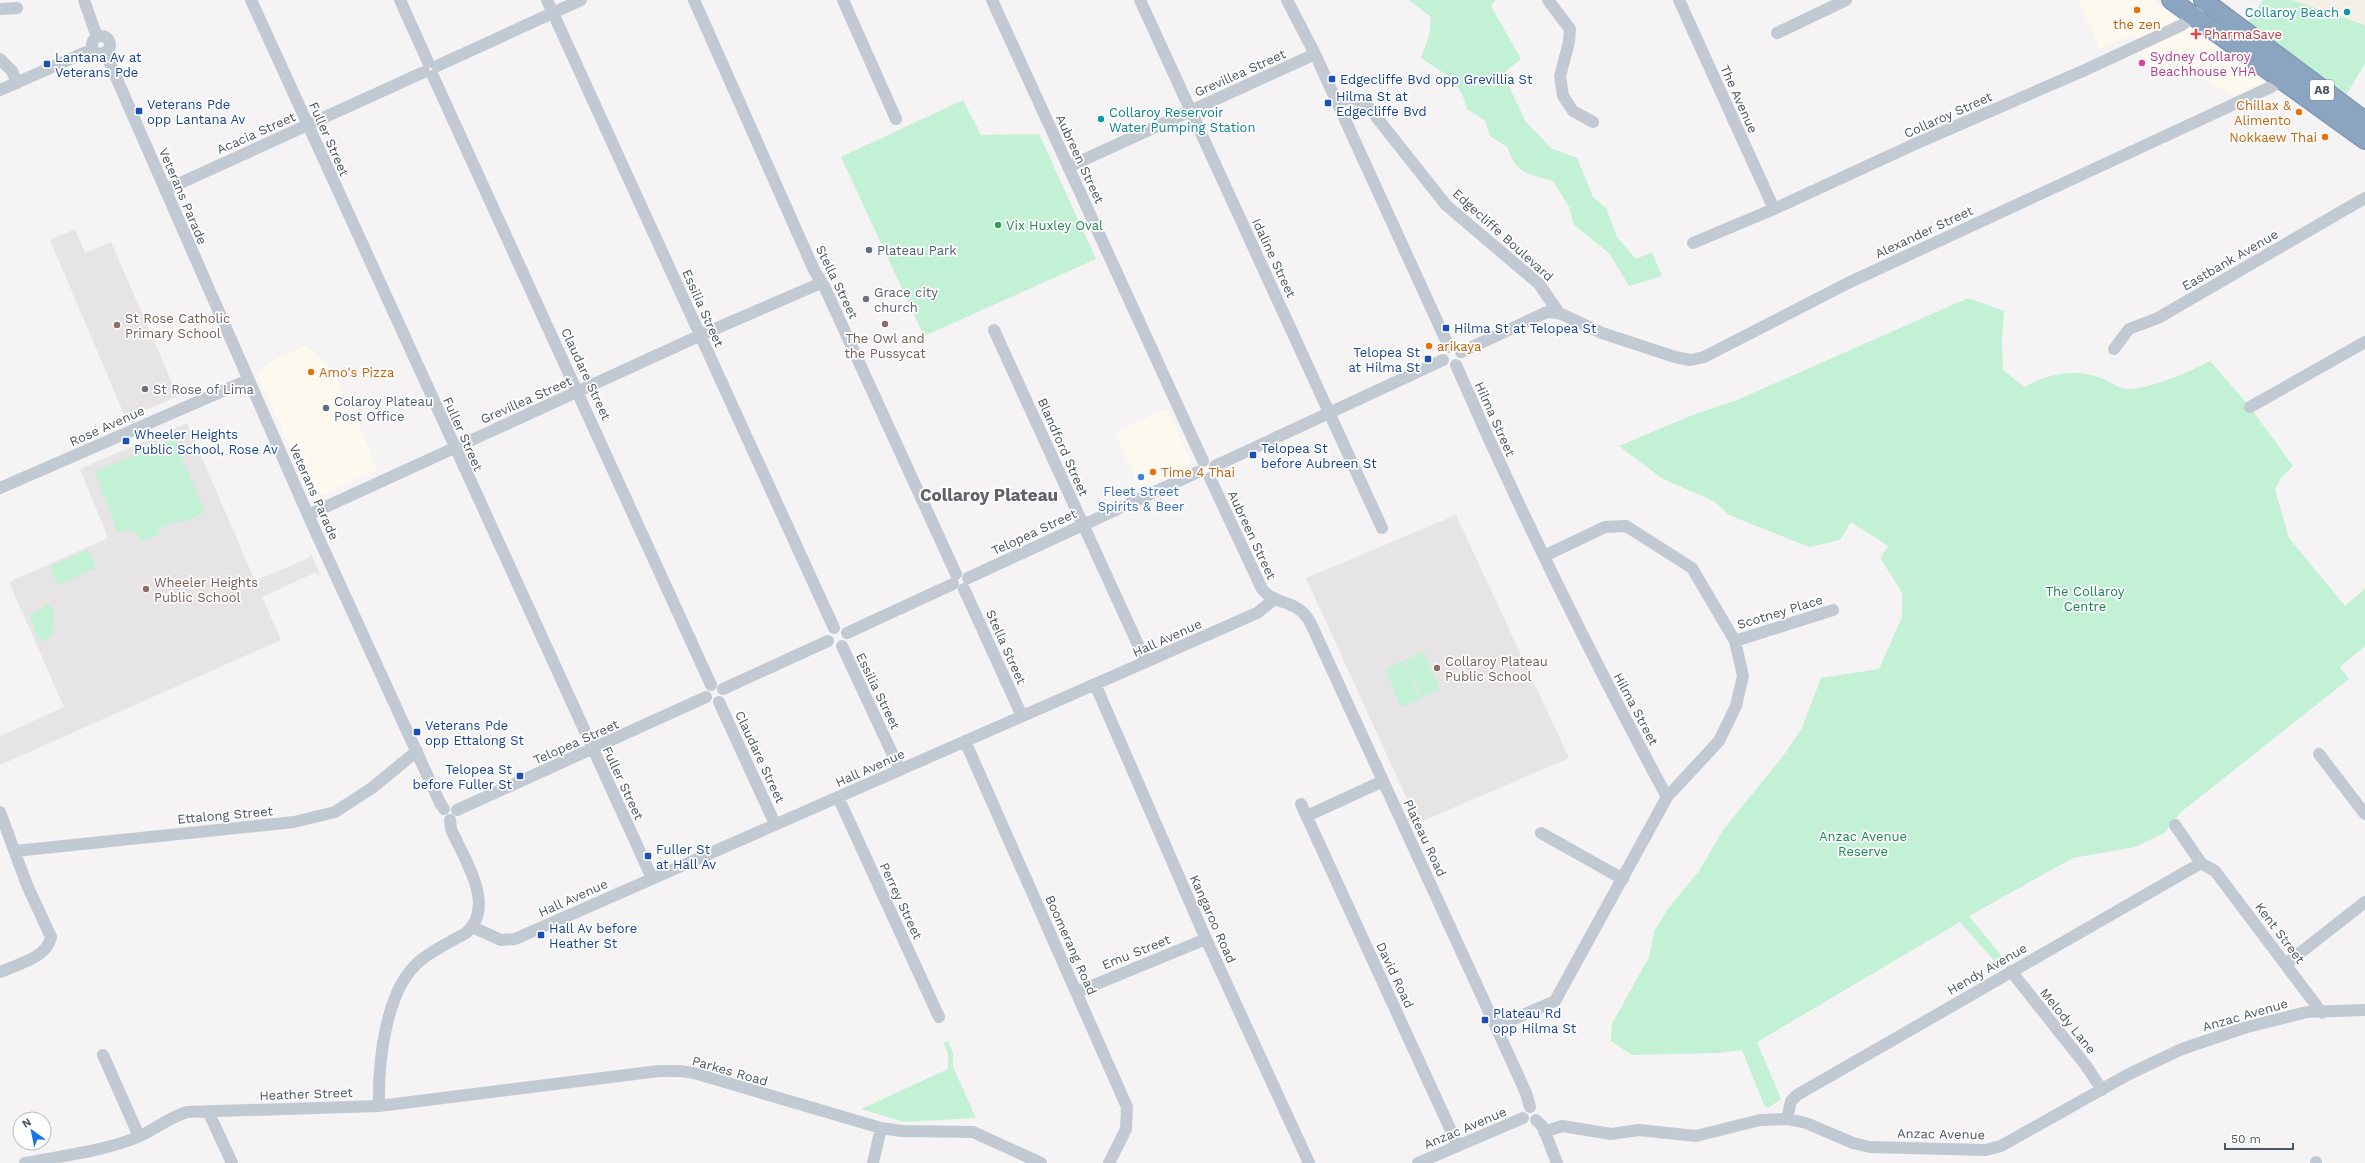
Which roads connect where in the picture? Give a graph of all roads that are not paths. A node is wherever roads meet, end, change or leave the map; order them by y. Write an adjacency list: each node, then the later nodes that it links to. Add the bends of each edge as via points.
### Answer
1 (84, 0): 21 (street)
2 (251, 0): 35 (street, Fuller Street)
3 (400, 0): 26 (street, Claudare Street)
4 (547, 0): 18 (street, Essilia Street)
5 (581, 0): 18 (street, Acacia Street)
6 (694, 0): 42 (street, Stella Street)
7 (843, 0): 32 (street)
8 (992, 0): 37 (street, Aubreen Street)
9 (1140, 0): 31 (street, Idaline Street)
10 (1287, 0): 24 (street)
11 (1548, 0): 34 (street, via 1570,28 1560,76 1563,96 1573,111)
12 (1679, 0): 40 (street, The Avenue)
13 (1846, 0): 20 (street)
14 (2172, 0): 19 (highway, A8)
15 (2205, 2): 19 (street, Collaroy Street); 27 (highway, A8)
16 (17, 8): 17 (street)
17 (0, 9)
18 (553, 12): 26 (street, Acacia Street); 45 (street, Essilia Street)
19 (2195, 16): 27 (highway, A8); 40 (street, Collaroy Street, via 2182,25 2085,70)
20 (1777, 33)
21 (97, 37): 22 (street, via 92,43); 23 (street, via 103,36 109,42 109,48)
22 (93, 49): 23 (street, via 97,53); 28 (street)
23 (105, 52): 38 (street, Veterans Parade)
24 (1315, 54): 30 (street); 31 (street, Grevillea Street)
25 (0, 59): 28 (street, via 12,71)
26 (430, 69): 35 (street, Acacia Street); 53 (street, Claudare Street)
27 (2287, 74): 33 (highway, A8); 36 (highway, A8); 43 (street, Alexander Street, via 2271,87 1848,283 1704,356 1691,360 1675,357 1602,333)
28 (17, 83): 29 (street)
29 (0, 90)
30 (1336, 101): 43 (street, Edgecliffe Boulevard, via 1353,98 1366,104 1446,205 1539,284); 47 (street)
31 (1191, 111): 37 (street, Grevillea Street); 55 (street, Idaline Street)
32 (896, 119)
33 (2365, 121)
34 (1593, 122)
35 (308, 126): 38 (street, Acacia Street); 56 (street, Fuller Street)
36 (2365, 140)
37 (1068, 167): 57 (street, Aubreen Street)
38 (165, 190): 52 (street, Veterans Parade)
39 (2365, 198): 48 (street, Eastbank Avenue, via 2158,318 2129,329)
40 (1774, 209): 41 (street, Collaroy Street)
41 (1693, 243)
42 (821, 283): 45 (street, Grevillea Street); 66 (street, Stella Street)
43 (1560, 313): 49 (street, via 1547,312)
44 (994, 330): 63 (street, Blandford Street)
45 (701, 335): 53 (street, Grevillea Street); 70 (street, Essilia Street)
46 (2365, 342): 54 (street)
47 (1449, 347): 49 (street, via 1457,348); 50 (street, via 1443,354)
48 (2114, 349)
49 (1461, 352): 51 (street, via 1460,361)
50 (1443, 360): 51 (street, via 1449,365); 55 (street)
51 (1456, 365): 65 (street, Hilma Street, via 1515,498)
52 (248, 380): 61 (street, Rose Avenue); 62 (street, Veterans Parade)
53 (578, 391): 56 (street, Grevillea Street); 77 (street, Claudare Street)
54 (2250, 408)
55 (1330, 413): 58 (street); 64 (street, Idaline Street)
56 (454, 448): 62 (street, Grevillea Street); 83 (street, Fuller Street)
57 (1203, 461): 58 (street, via 1211,461); 59 (street, via 1198,466)
58 (1215, 466): 60 (street, via 1215,474)
59 (1198, 472): 60 (street, via 1203,478); 63 (street, Telopea Street)
60 (1210, 478): 68 (street, Aubreen Street, via 1262,589)
61 (0, 488)
62 (308, 514): 84 (street, Veterans Parade)
63 (1083, 525): 67 (street, Telopea Street); 75 (street, Blandford Street)
64 (1382, 528)
65 (1544, 556): 73 (street, via 1605,527 1626,526 1692,568); 89 (street, Hilma Street, via 1607,686)
66 (955, 579): 67 (street, via 956,588); 71 (street)
67 (966, 583): 81 (street, Stella Street)
68 (1275, 599): 75 (street, Hall Avenue, via 1257,613); 87 (street, Plateau Road, via 1299,608 1308,618)
69 (1833, 610): 73 (street, Scotney Place)
70 (834, 628): 71 (street, via 840,627); 72 (street, via 829,632)
71 (847, 633): 74 (street, via 846,642)
72 (828, 641): 74 (street, via 832,646); 78 (street)
73 (1736, 641): 89 (street, via 1742,676 1736,706 1719,742)
74 (842, 646): 86 (street, Essilia Street)
75 (1146, 662): 76 (street, Hall Avenue)
76 (1096, 684): 81 (street, Hall Avenue); 105 (street, Kangaroo Road)
77 (711, 685): 78 (street, via 719,685); 79 (street, via 706,689)
78 (723, 690): 80 (street, via 724,695)
79 (706, 697): 80 (street, via 712,703); 83 (street, Telopea Street)
80 (719, 702): 95 (street, Claudare Street)
81 (1022, 716): 82 (street, Hall Avenue)
82 (965, 741): 86 (street, Hall Avenue); 109 (street, Boomerang Road)
83 (592, 750): 93 (street, Telopea Street); 101 (street, Fuller Street)
84 (417, 751): 93 (street, Veterans Parade, via 440,803 444,809 452,806); 99 (street, Ettalong Street, via 372,788 328,814 294,822)
85 (2319, 754): 92 (street)
86 (900, 770): 88 (street, Hall Avenue)
87 (1384, 781): 94 (street); 113 (street, Plateau Road)
88 (838, 797): 95 (street, Hall Avenue); 112 (street, Perrey Street)
89 (1667, 797): 102 (street)
90 (1301, 804): 94 (street, David Road)
91 (0, 812): 97 (street)
92 (2365, 814)
93 (453, 815): 104 (street, via 451,829 480,902 479,915)
94 (1307, 816): 125 (street, David Road)
95 (775, 824): 101 (street, Hall Avenue)
96 (2175, 825): 100 (street)
97 (3, 827): 99 (street)
98 (1541, 833): 102 (street)
99 (15, 851): 108 (street, via 27,885 51,937 44,952)
100 (2201, 863): 106 (street, Kent Street, via 2215,871); 107 (street, Hendy Avenue)
101 (652, 878): 104 (street, Hall Avenue, via 515,939 501,940)
102 (1623, 879): 113 (street, via 1555,1001)
103 (2365, 902): 106 (street)
104 (472, 927): 116 (street, via 421,960 405,979 394,1000 389,1016 379,1087)
105 (1206, 939): 109 (street, Emu Street); 131 (street, Kangaroo Road)
106 (2286, 964): 111 (street, Kent Street)
107 (2011, 971): 115 (street, Melody Lane, via 2087,1067); 120 (street, Hendy Avenue, via 1797,1095 1791,1101)
108 (0, 972)
109 (1077, 992): 130 (street, Boomerang Road, via 1127,1107 1126,1129)
110 (2365, 1010): 111 (street, Anzac Avenue)
111 (2322, 1013): 115 (street, Anzac Avenue, via 2307,1012 2247,1027 2182,1049)
112 (939, 1017)
113 (1496, 1027): 117 (street, Plateau Road)
114 (103, 1055): 124 (street)
115 (2102, 1090): 120 (street, Anzac Avenue, via 2001,1146 1986,1150 1870,1147 1853,1143 1806,1123)
116 (379, 1106): 118 (street, Heather Street); 122 (street, Parkes Road, via 679,1071 694,1073)
117 (1530, 1107): 119 (street, via 1524,1111); 121 (street, via 1537,1112)
118 (208, 1111): 124 (street, Heather Street, via 175,1115); 127 (street)
119 (1523, 1118): 121 (street, via 1529,1122); 125 (street, Anzac Avenue)
120 (1787, 1119): 123 (street, Anzac Avenue, via 1760,1120 1696,1136 1639,1130 1611,1134 1562,1126)
121 (1536, 1120): 123 (street)
122 (881, 1128): 128 (street); 129 (street, Parkes Road, via 902,1131 973,1132)
123 (1544, 1132): 133 (street)
124 (139, 1136): 126 (street, Heather Street, via 89,1151)
125 (1458, 1146): 132 (street, Anzac Avenue)
126 (25, 1163)
127 (232, 1163)
128 (874, 1163)
129 (1041, 1163)
130 (1109, 1163)
131 (1309, 1163)
132 (1418, 1163)
133 (1558, 1163)

